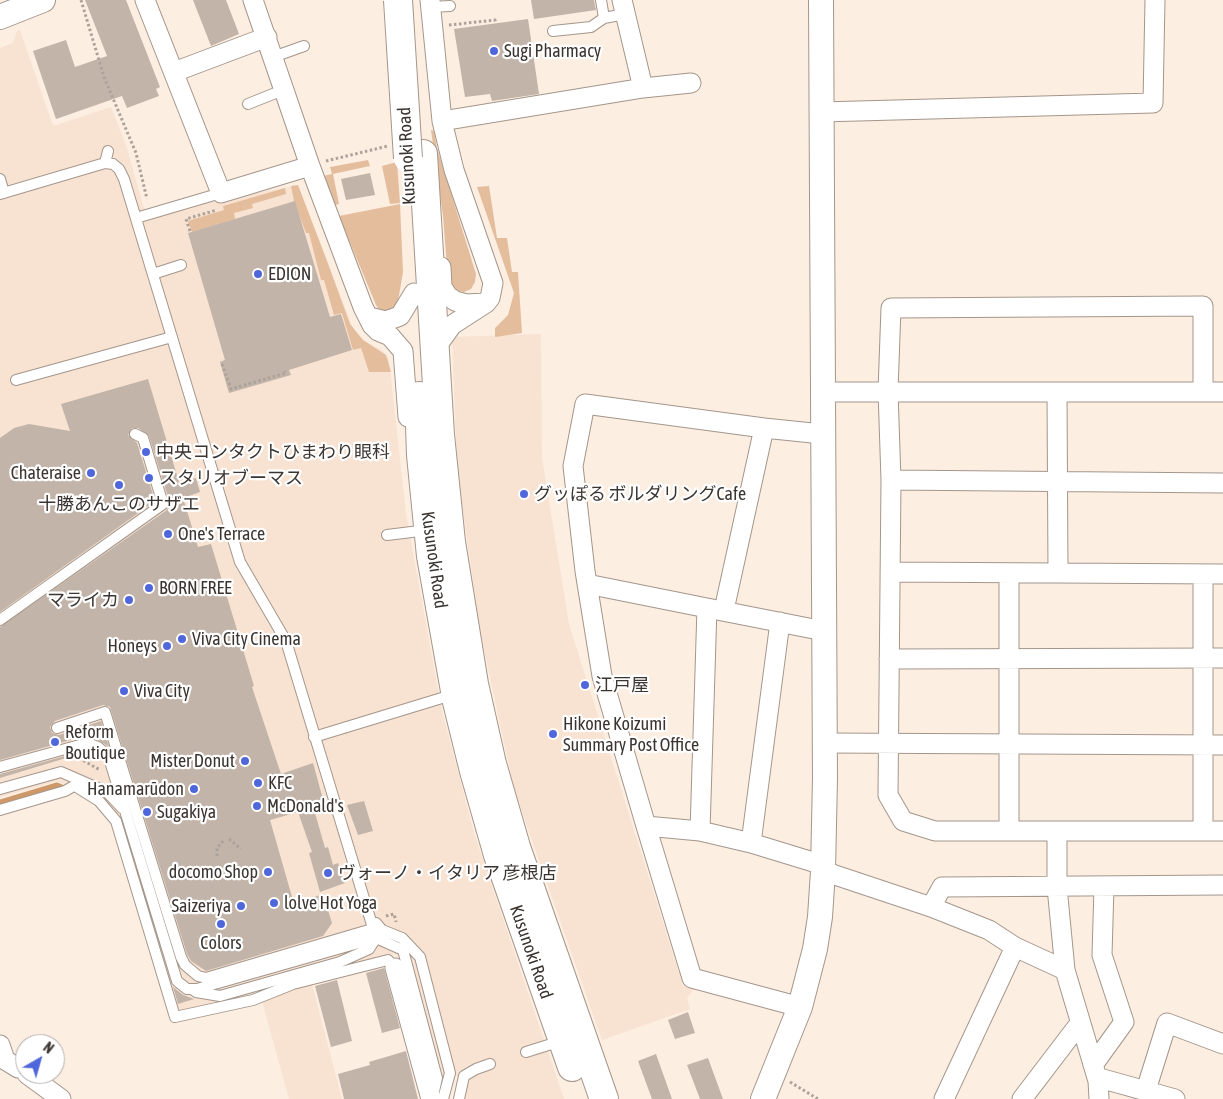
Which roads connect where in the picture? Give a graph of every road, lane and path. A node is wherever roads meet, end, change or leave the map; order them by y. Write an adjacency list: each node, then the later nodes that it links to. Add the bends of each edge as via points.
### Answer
1 (42, 0): 12 (street)
2 (81, 0): 37 (path, via 104,76 136,153)
3 (145, 0): 21 (street)
4 (253, 0): 18 (street)
5 (398, 0): 29 (main road, Kusunoki Road, bridge)
6 (601, 0): 13 (lane)
7 (821, 0): 26 (street)
8 (1155, 0): 26 (street, via 1152,103)
9 (425, 2): 10 (lane); 27 (street); 29 (main road, Kusunoki Road)
10 (450, 6)
11 (624, 7): 13 (lane); 23 (street)
12 (9, 14): 16 (lane)
13 (604, 18): 17 (lane, via 591,27)
14 (495, 24): 15 (path, via 495,20)
15 (446, 25)
16 (0, 28)
17 (554, 31)
18 (267, 37): 20 (street); 21 (street, via 196,60)
19 (304, 46): 20 (lane)
20 (273, 57): 24 (street)
21 (174, 72): 38 (street)
22 (691, 83): 23 (street)
23 (643, 88): 27 (street, via 563,97)
24 (283, 90): 25 (lane); 31 (street)
25 (248, 104)
26 (821, 112): 51 (street)
27 (442, 121): 44 (street, via 454,170 493,283)
28 (108, 151): 30 (lane)
29 (407, 152): 31 (path, via 322,162); 35 (main road, Kusunoki Road); 43 (main road, Kusunoki Road)
30 (105, 163): 34 (lane, via 74,166); 39 (lane, via 119,169)
31 (317, 167): 38 (street); 45 (street, via 353,283)
32 (36, 172): 34 (lane)
33 (0, 179): 36 (lane)
34 (39, 182): 36 (lane)
35 (424, 184): 44 (street, via 437,220 442,287 455,301); 47 (main road, Kusunoki Road)
36 (2, 193)
37 (147, 198)
38 (221, 199): 39 (lane, via 184,200); 40 (path, via 221,209 186,219)
39 (136, 218): 42 (lane)
40 (190, 231)
41 (181, 265): 42 (lane)
42 (153, 274): 46 (lane)
43 (414, 293): 45 (street, via 400,316 386,321); 59 (main road, Kusunoki Road)
44 (486, 303): 47 (street, via 452,325)
45 (369, 317): 59 (street, via 378,330 390,336 403,351 408,425)
46 (172, 337): 50 (lane); 81 (lane, via 240,562 286,641)
47 (434, 350): 131 (main road, Kusunoki Road, via 451,542 474,684 492,764 516,847)
48 (222, 364): 49 (path, via 231,389)
49 (285, 371)
50 (16, 380)
51 (823, 392): 52 (street); 58 (street)
52 (888, 392): 53 (street); 54 (street, via 891,308 1202,306); 60 (street)
53 (1057, 392): 54 (street); 61 (street)
54 (1203, 392): 55 (street)
55 (1223, 392)
56 (764, 428): 58 (street); 70 (street, via 585,404 573,466); 71 (street)
57 (135, 434): 72 (lane, via 143,438 163,504)
58 (822, 434): 74 (street)
59 (422, 455): 63 (main road, Kusunoki Road)
60 (891, 480): 61 (street); 65 (street)
61 (1057, 482): 62 (street); 66 (street)
62 (1223, 483)
63 (428, 530): 64 (lane); 79 (main road, Kusunoki Road)
64 (387, 535)
65 (890, 572): 67 (street); 76 (street)
66 (1058, 573): 67 (street); 68 (street)
67 (1009, 574): 77 (street)
68 (1203, 574): 69 (street); 78 (street)
69 (1223, 574)
70 (588, 584): 71 (street); 93 (street, via 602,676)
71 (716, 609): 73 (street); 96 (street)
72 (0, 620)
73 (780, 622): 74 (street); 101 (street)
74 (824, 632): 82 (street)
75 (1223, 658): 78 (street)
76 (889, 659): 77 (street); 83 (street)
77 (1009, 659): 78 (street); 86 (street)
78 (1203, 659): 84 (street)
79 (456, 693): 81 (lane); 116 (main road, Kusunoki Road, via 498,856)
80 (57, 728): 110 (lane, via 105,712 181,957 190,972 206,978)
81 (314, 737): 109 (lane, via 368,915)
82 (825, 743): 83 (street); 104 (street)
83 (888, 745): 86 (street); 94 (street, via 888,795 902,821 935,831)
84 (1203, 745): 85 (street); 86 (street); 95 (street)
85 (1223, 745)
86 (1008, 746): 94 (street)
87 (87, 762): 89 (path)
88 (0, 767): 110 (lane, via 87,743 105,753 177,981 187,989 197,989)
89 (104, 772)
90 (74, 786): 91 (lane, via 61,772); 92 (lane); 109 (lane, via 107,792 130,818 179,977 196,992 220,996 340,962 369,949); 112 (lane, via 100,802 116,822 175,1017 245,1004 293,984 388,960)
91 (0, 789)
92 (0, 810)
93 (646, 826): 96 (street); 114 (street, via 692,978)
94 (1009, 830): 97 (street)
95 (1203, 830): 97 (street); 98 (street)
96 (700, 831): 101 (street)
97 (1057, 831): 106 (street)
98 (1223, 831)
99 (229, 839): 102 (path)
100 (223, 840): 103 (path, via 217,848)
101 (751, 843): 104 (street)
102 (241, 849)
103 (217, 856)
104 (823, 868): 108 (street); 114 (street, via 816,941)
105 (1223, 886): 107 (street)
106 (1057, 887): 107 (street); 108 (street, via 942,887); 113 (street)
107 (1104, 888): 123 (street, via 1102,955 1124,1022)
108 (931, 907): 111 (street, via 989,930)
109 (376, 931): 110 (lane); 127 (lane, via 403,950 438,1078); 128 (lane, via 402,938 420,957 450,1073)
110 (325, 948)
111 (1015, 948): 113 (street); 134 (street)
112 (395, 968): 127 (street, via 410,1038)
113 (1065, 970): 115 (street)
114 (800, 1007): 122 (street)
115 (1080, 1023): 123 (street); 135 (street)
116 (562, 1040): 119 (lane); 130 (main road, Kusunoki Road)
117 (1223, 1044): 125 (street, via 1167,1023)
118 (0, 1045): 121 (street, via 5,1060)
119 (526, 1052)
120 (490, 1064): 129 (lane, via 464,1076)
121 (15, 1065)
122 (776, 1067): 132 (street); 133 (path, via 797,1088)
123 (1097, 1082): 125 (street, via 1102,1079)
124 (42, 1084): 126 (street)
125 (1146, 1090): 136 (street)
126 (61, 1099)
127 (431, 1099)
128 (443, 1099)
129 (459, 1099)
130 (584, 1099)
131 (604, 1099)
132 (763, 1099)
133 (818, 1099)
134 (944, 1099)
135 (1022, 1099)
136 (1175, 1099)

